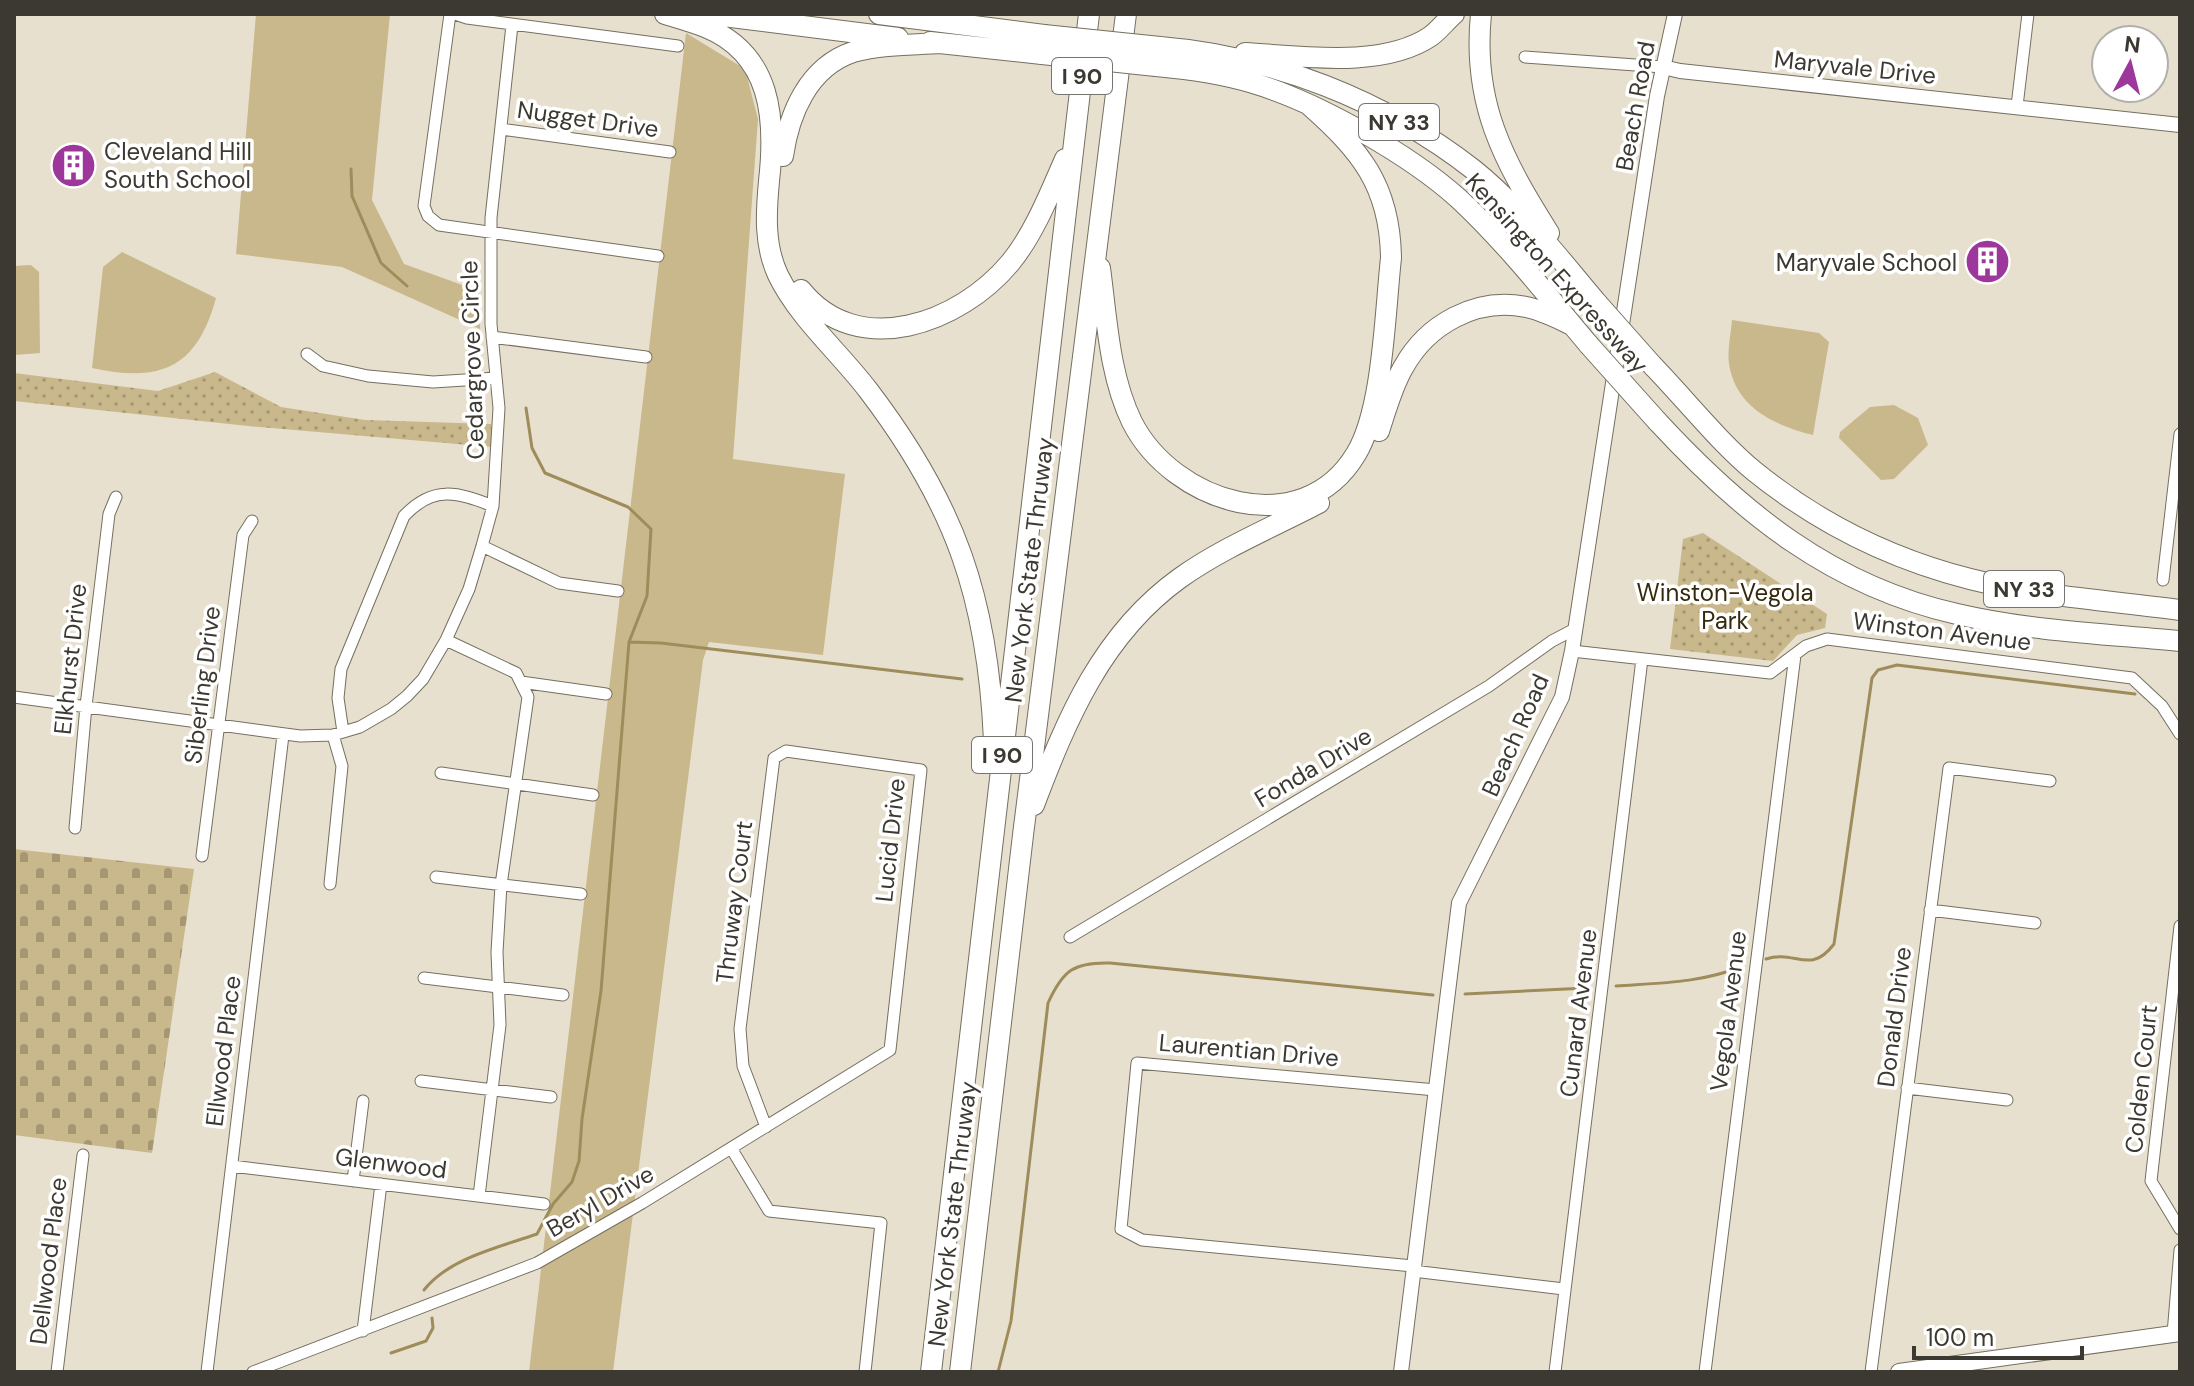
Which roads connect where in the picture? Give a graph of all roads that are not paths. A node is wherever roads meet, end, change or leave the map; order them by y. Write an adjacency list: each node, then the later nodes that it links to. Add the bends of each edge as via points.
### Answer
1 (453, 14): 12 (street); 24 (street, via 424,206 439,225)
2 (665, 14): 62 (highway, via 722,35 761,79 773,123 766,208 772,261 796,303 902,436 941,503 976,600 989,663)
3 (707, 14): 13 (highway, Kensington Expressway / NY 33)
4 (879, 14): 13 (highway, Kensington Expressway / NY 33)
5 (919, 14): 13 (highway)
6 (1089, 14): 22 (highway, New York State Thruway / I 90)
7 (1126, 14): 25 (highway, New York State Thruway / I 90)
8 (1454, 14): 15 (highway, via 1434,34 1387,54)
9 (1481, 14): 27 (highway, via 1480,72 1496,137 1514,176)
10 (1675, 14): 17 (street, Beach Road)
11 (2028, 14): 19 (street)
12 (512, 25): 14 (street); 21 (street, Cedargrove Circle)
13 (942, 33): 15 (highway, Kensington Expressway / NY 33, bridge); 22 (highway, via 851,53 820,74 795,107 785,140 776,230 796,283 815,305 867,329 891,329 932,319 974,296 1012,260)
14 (678, 46)
15 (1165, 54): 18 (highway, Kensington Expressway / NY 33); 27 (highway, Kensington Expressway / NY 33, via 1283,71 1344,94 1434,142 1509,204)
16 (1525, 57): 17 (street, Maryvale Drive)
17 (1663, 67): 19 (street, Maryvale Drive); 42 (street, Beach Road)
18 (1308, 104): 25 (highway, via 1369,169 1391,234 1372,417 1357,454 1323,489 1293,502 1246,504 1201,489 1160,458 1134,426 1117,379); 28 (highway, Kensington Expressway / NY 33, via 1420,167 1457,197)
19 (2017, 106): 20 (street, Maryvale Drive)
20 (2180, 125)
21 (501, 129): 23 (street, Nugget Drive); 24 (street, Cedargrove Circle)
22 (1074, 138): 62 (highway, New York State Thruway / I 90)
23 (670, 152)
24 (491, 231): 26 (street); 29 (street, Cedargrove Circle)
25 (1096, 238): 65 (highway, New York State Thruway / I 90)
26 (658, 256)
27 (1592, 297): 41 (highway, Kensington Expressway / NY 33, bridge, via 1751,468 1808,511 1906,559 1969,579)
28 (1572, 325): 43 (highway, Kensington Expressway / NY 33, bridge, via 1740,505 1797,547 1850,576 1956,614); 65 (highway, via 1527,307 1502,304 1475,308 1427,335 1401,370 1367,456 1342,486 1181,578 1127,625 1067,720)
29 (492, 337): 31 (street); 32 (street, Cedargrove Circle)
30 (307, 354): 32 (street, via 323,366 368,376 433,382)
31 (646, 357)
32 (496, 378): 36 (street, Cedargrove Circle)
33 (2180, 434): 34 (street)
34 (2176, 494): 39 (street)
35 (116, 497): 53 (street, Elkhurst Drive, via 109,514)
36 (493, 506): 38 (street, Cedargrove Circle); 55 (street, via 460,494 436,495 419,501 404,516 341,669)
37 (252, 521): 54 (street, Siberling Drive, via 243,535)
38 (482, 546): 40 (street, via 559,583); 44 (street, Cedargrove Circle)
39 (2163, 580)
40 (618, 591)
41 (2180, 610)
42 (1575, 629): 47 (street, Beach Road); 74 (street, Fonda Drive)
43 (2118, 635): 45 (highway, Kensington Expressway / NY 33); 46 (highway)
44 (446, 640): 50 (street, via 516,673); 55 (street, Cedargrove Circle, via 407,696 376,719)
45 (2180, 641)
46 (2180, 647)
47 (1572, 651): 49 (street, Winston Avenue); 82 (street, Beach Road, via 1562,697 1459,903)
48 (1795, 655): 49 (street, Winston Avenue, via 1770,673); 56 (street, Winston Avenue, via 1827,639 2132,678 2162,706); 108 (street, Vegola Avenue)
49 (1642, 659): 97 (street, Cunard Avenue)
50 (521, 682): 51 (street); 61 (street, via 528,697)
51 (606, 694)
52 (14, 697): 53 (street, Cedargrove Circle)
53 (86, 706): 54 (street, Cedargrove Circle); 64 (street, Elkhurst Drive)
54 (219, 726): 57 (street, Cedargrove Circle); 66 (street, Siberling Drive)
55 (338, 733): 57 (street, Cedargrove Circle); 68 (street, via 342,766)
56 (2180, 734)
57 (283, 735): 89 (street, Ellwood Place)
58 (850, 761): 76 (street, Lucid Drive, via 921,770); 86 (street, Thruway Court, via 786,751 774,758 740,1029 743,1066)
59 (441, 773): 61 (street)
60 (2050, 781): 71 (street, Donald Drive, via 1949,768)
61 (514, 784): 63 (street); 69 (street)
62 (998, 793): 104 (highway, New York State Thruway / I 90)
63 (593, 795)
64 (75, 828)
65 (1023, 835): 105 (highway, New York State Thruway / I 90)
66 (202, 856)
67 (436, 877): 69 (street)
68 (330, 884)
69 (501, 885): 70 (street); 77 (street)
70 (581, 894)
71 (1930, 910): 72 (street); 80 (street, Donald Drive)
72 (2035, 923)
73 (2180, 926): 94 (street, Colden Court, via 2151,1181)
74 (1070, 937)
75 (424, 978): 77 (street)
76 (897, 986): 86 (street, Beryl Drive, via 890,1050)
77 (498, 987): 78 (street); 81 (street, via 500,1025)
78 (563, 995)
79 (421, 1081): 81 (street)
80 (1907, 1088): 84 (street); 109 (street, Donald Drive)
81 (492, 1090): 83 (street); 92 (street)
82 (1436, 1090): 96 (street, Beach Road); 96 (street, Laurentian Drive, via 1137,1063 1121,1229 1142,1240)
83 (551, 1097)
84 (2007, 1100)
85 (363, 1101): 90 (street)
86 (766, 1127): 87 (street, Beryl Drive)
87 (731, 1148): 98 (street, Beryl Drive, via 537,1263); 103 (street, via 769,1211 881,1223)
88 (83, 1155): 100 (street, Dellwood Place)
89 (232, 1166): 90 (street, Glenwood); 101 (street, Ellwood Place)
90 (353, 1181): 91 (street, Glenwood)
91 (381, 1184): 92 (street, Glenwood); 98 (street)
92 (479, 1196): 93 (street, Glenwood)
93 (544, 1204)
94 (2180, 1229)
95 (2180, 1250): 99 (street)
96 (1413, 1268): 97 (street); 106 (street, Beach Road)
97 (1564, 1289): 107 (street, Cunard Avenue)
98 (363, 1331): 102 (street, Beryl Drive)
99 (2176, 1333): 110 (main road)
100 (57, 1372)
101 (207, 1372)
102 (253, 1372)
103 (865, 1372)
104 (931, 1372)
105 (960, 1372)
106 (1401, 1372)
107 (1555, 1372)
108 (1705, 1372)
109 (1871, 1372)
110 (1899, 1372)

